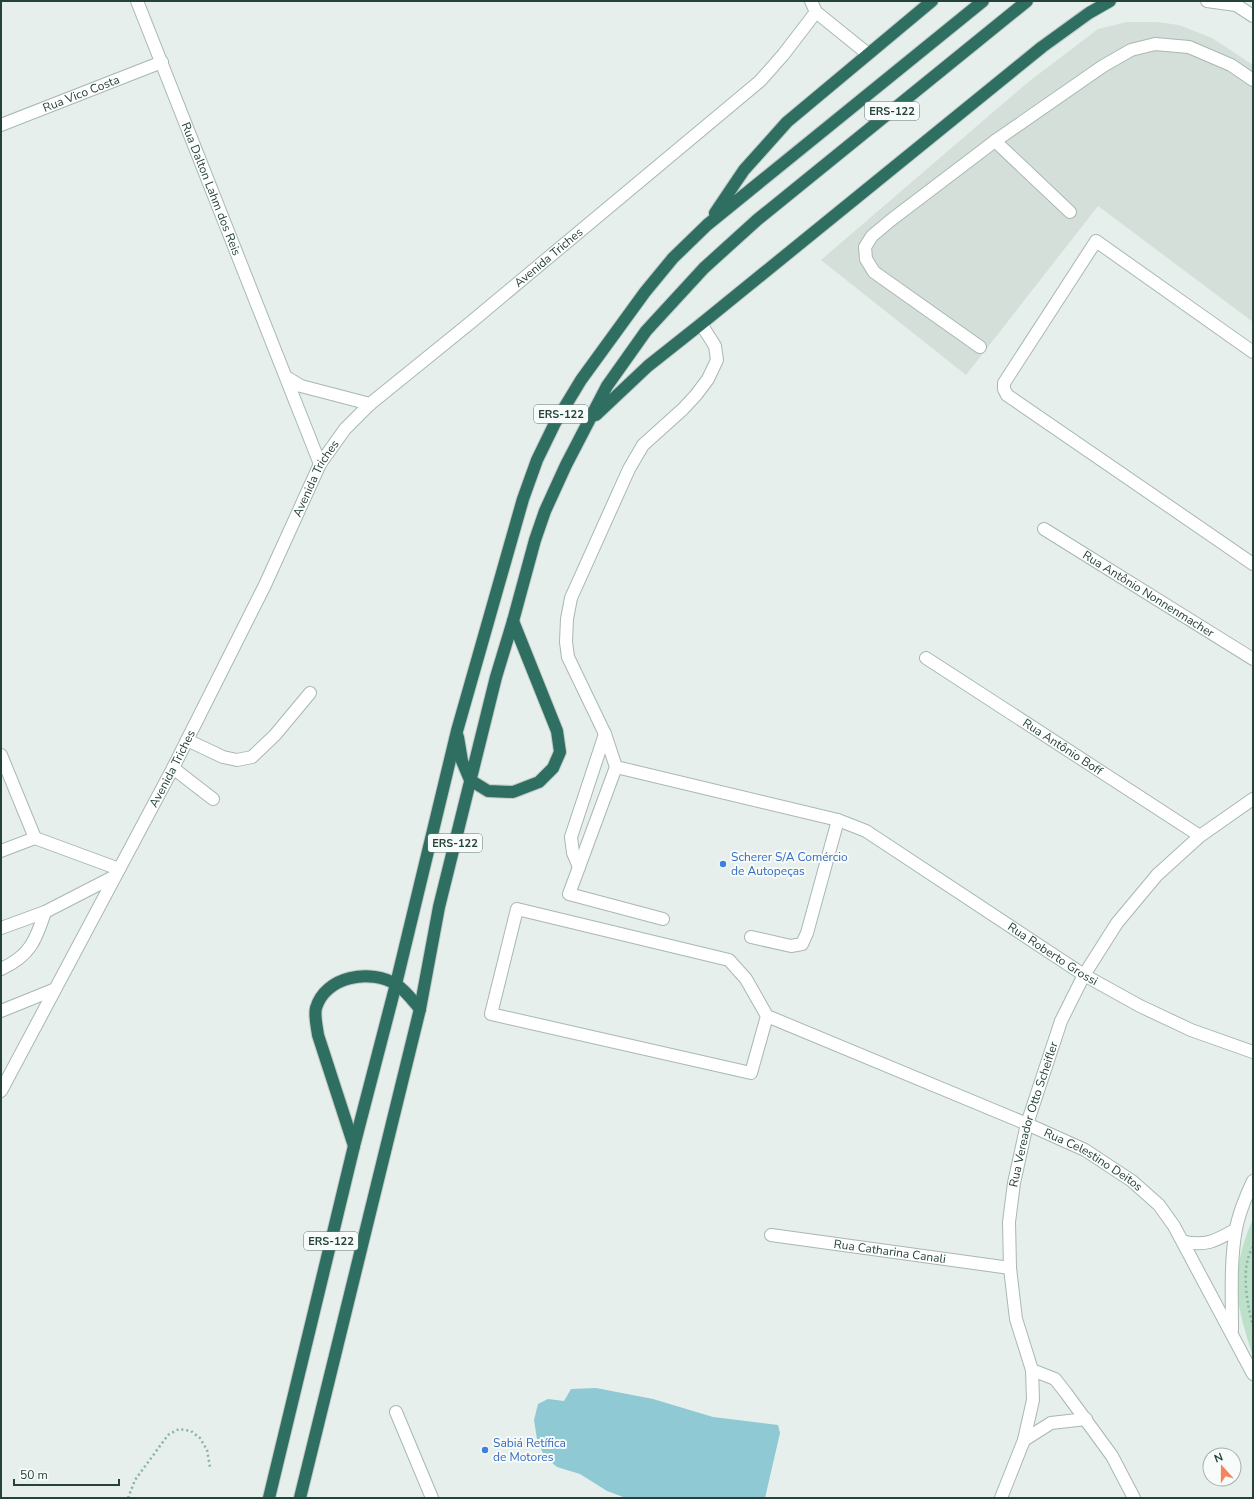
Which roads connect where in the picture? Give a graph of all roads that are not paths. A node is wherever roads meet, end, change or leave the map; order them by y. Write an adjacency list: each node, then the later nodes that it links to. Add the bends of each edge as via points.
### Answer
1 (137, 1): 11 (street, Rua Dalton Lahm dos Reis)
2 (932, 1): 10 (highway)
3 (983, 1): 16 (highway, ERS-122)
4 (1027, 1): 22 (highway, ERS-122, via 757,220 704,268 646,332 607,386)
5 (1110, 1): 17 (highway, via 1042,47)
6 (1207, 1): 7 (street)
7 (1234, 3): 9 (street)
8 (814, 6): 10 (street); 21 (street, Avenida Triches, via 783,55 760,81)
9 (1253, 16)
10 (868, 54): 16 (highway, via 787,122 744,170)
11 (162, 62): 13 (street, Rua Vico Costa); 20 (street, Rua Dalton Lahm dos Reis)
12 (1253, 80): 14 (street, via 1231,65 1189,47 1155,44 1132,50 1103,66)
13 (1, 125)
14 (995, 141): 15 (street); 18 (street, via 891,220 872,236 865,247 866,259 874,272)
15 (1070, 212)
16 (707, 225): 30 (highway, ERS-122, via 673,258 645,292 581,380 555,423 522,499)
17 (701, 324): 22 (highway, via 648,366); 31 (street, via 715,346 717,360 708,379 683,409 644,445 628,468 571,598 567,619 568,657)
18 (980, 347)
19 (1253, 352): 25 (street, via 1096,241 1004,383 1004,389 1007,395)
20 (286, 377): 21 (street, via 300,386); 23 (street, Rua Dalton Lahm dos Reis)
21 (370, 404): 23 (street, Avenida Triches, via 345,429)
22 (589, 422): 26 (highway, ERS-122, via 545,510)
23 (320, 464): 32 (street, Avenida Triches, via 265,586)
24 (1044, 529): 28 (street, Rua Antônio Nonnenmacher)
25 (1253, 564)
26 (513, 621): 36 (highway, ERS-122); 36 (highway, via 557,731 560,752 553,768 539,782 513,792 488,791)
27 (926, 658): 40 (street, Rua Antônio Boff)
28 (1253, 659)
29 (310, 693): 32 (street, via 252,758 223,758)
30 (457, 731): 36 (highway, via 462,761); 51 (highway, ERS-122)
31 (605, 734): 34 (street); 43 (street, via 571,837)
32 (187, 740): 35 (street, Avenida Triches)
33 (1, 755): 41 (street)
34 (616, 767): 39 (street, Rua Roberto Grossi); 43 (street)
35 (173, 768): 38 (street); 44 (street, Avenida Triches)
36 (470, 780): 53 (highway, ERS-122, via 439,907)
37 (1253, 798): 40 (street, Rua Vereador Otto Scheifler)
38 (213, 799)
39 (838, 820): 48 (street, via 802,944 791,946); 50 (street, Rua Roberto Grossi, via 866,831)
40 (1200, 836): 50 (street, Rua Vereador Otto Scheifler, via 1157,875 1117,923)
41 (35, 838): 42 (street); 44 (street)
42 (1, 851)
43 (579, 867): 46 (street, via 569,894)
44 (117, 872): 45 (street); 52 (street, Avenida Triches)
45 (45, 912): 47 (street); 49 (street, via 38,935 28,951)
46 (663, 919)
47 (1, 928)
48 (751, 937)
49 (1, 969)
50 (1084, 975): 56 (street, Rua Roberto Grossi, via 1191,1030); 58 (street, Rua Vereador Otto Scheifler, via 1061,1021)
51 (396, 984): 53 (highway); 59 (highway, ERS-122); 59 (highway, via 363,976 346,979 333,984 323,994 316,1008 318,1036)
52 (53, 990): 54 (street); 57 (street, Avenida Triches)
53 (420, 1010): 71 (highway, ERS-122)
54 (1, 1011)
55 (767, 1016): 55 (street, via 746,979 729,960 517,909 491,1014 751,1073); 58 (street, Rua Celestino Deitos)
56 (1253, 1052)
57 (1, 1091)
58 (1027, 1124): 63 (street, Rua Celestino Deitos, via 1085,1150 1132,1181 1159,1205); 64 (street, Rua Vereador Otto Scheifler, via 1014,1183 1009,1222)
59 (354, 1146): 72 (highway, ERS-122)
60 (1253, 1181): 61 (street, via 1243,1202)
61 (1236, 1230): 63 (street, via 1215,1241 1198,1244); 65 (street, via 1231,1280)
62 (771, 1235): 64 (street, Rua Catharina Canali)
63 (1184, 1242): 65 (street, Rua Celestino Deitos)
64 (1010, 1268): 66 (street, Rua Vereador Otto Scheifler, via 1016,1319)
65 (1232, 1334): 67 (street, Rua Celestino Deitos)
66 (1032, 1370): 69 (street, via 1055,1379); 70 (street, Rua Vereador Otto Scheifler, via 1033,1400)
67 (1253, 1374)
68 (396, 1412): 73 (street)
69 (1086, 1418): 70 (street, via 1051,1423); 75 (street, via 1112,1456)
70 (1024, 1440): 74 (street, Rua Vereador Otto Scheifler)
71 (301, 1496)
72 (269, 1498)
73 (432, 1498)
74 (1001, 1498)
75 (1134, 1498)

